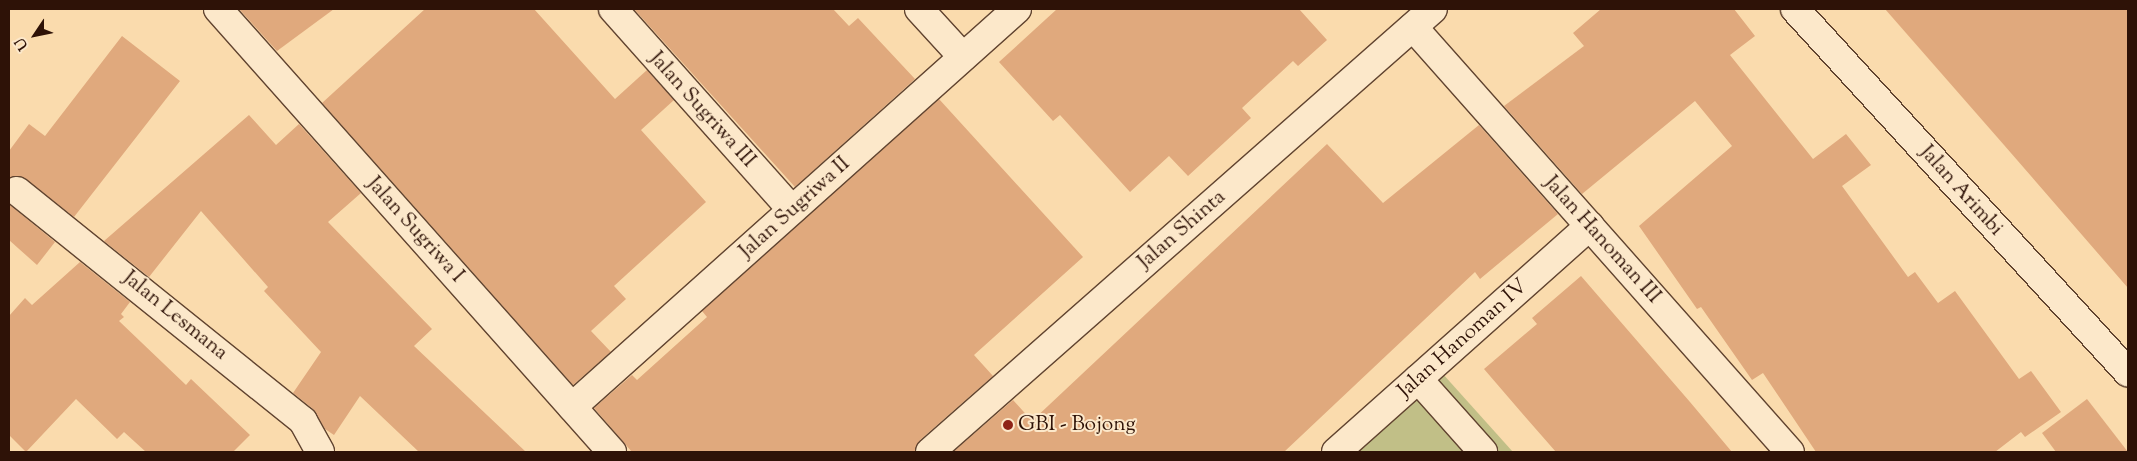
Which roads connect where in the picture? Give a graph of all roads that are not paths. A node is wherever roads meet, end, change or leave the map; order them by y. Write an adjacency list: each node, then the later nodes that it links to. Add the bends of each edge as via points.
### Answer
1 (218, 9): 14 (street, Jalan Sugriwa I)
2 (613, 9): 10 (street, Jalan Sugriwa III)
3 (919, 9): 8 (street)
4 (1017, 9): 8 (street, Jalan Sugriwa II)
5 (1433, 9): 7 (street, Jalan Shinta)
6 (1795, 9): 12 (street, Jalan Arimbi)
7 (1413, 27): 11 (street, Jalan Hanoman III); 17 (street, Jalan Shinta)
8 (963, 58): 10 (street, Jalan Sugriwa II)
9 (17, 191): 15 (street, Jalan Lesmana, via 303,421)
10 (792, 210): 14 (street, Jalan Sugriwa II)
11 (1590, 226): 13 (street, Jalan Hanoman IV); 20 (street, Jalan Hanoman III)
12 (2128, 373)
13 (1418, 379): 18 (street, Jalan Hanoman IV); 19 (street)
14 (572, 407): 16 (street, Jalan Sugriwa I)
15 (320, 452)
16 (612, 452)
17 (931, 452)
18 (1336, 452)
19 (1483, 452)
20 (1790, 452)

